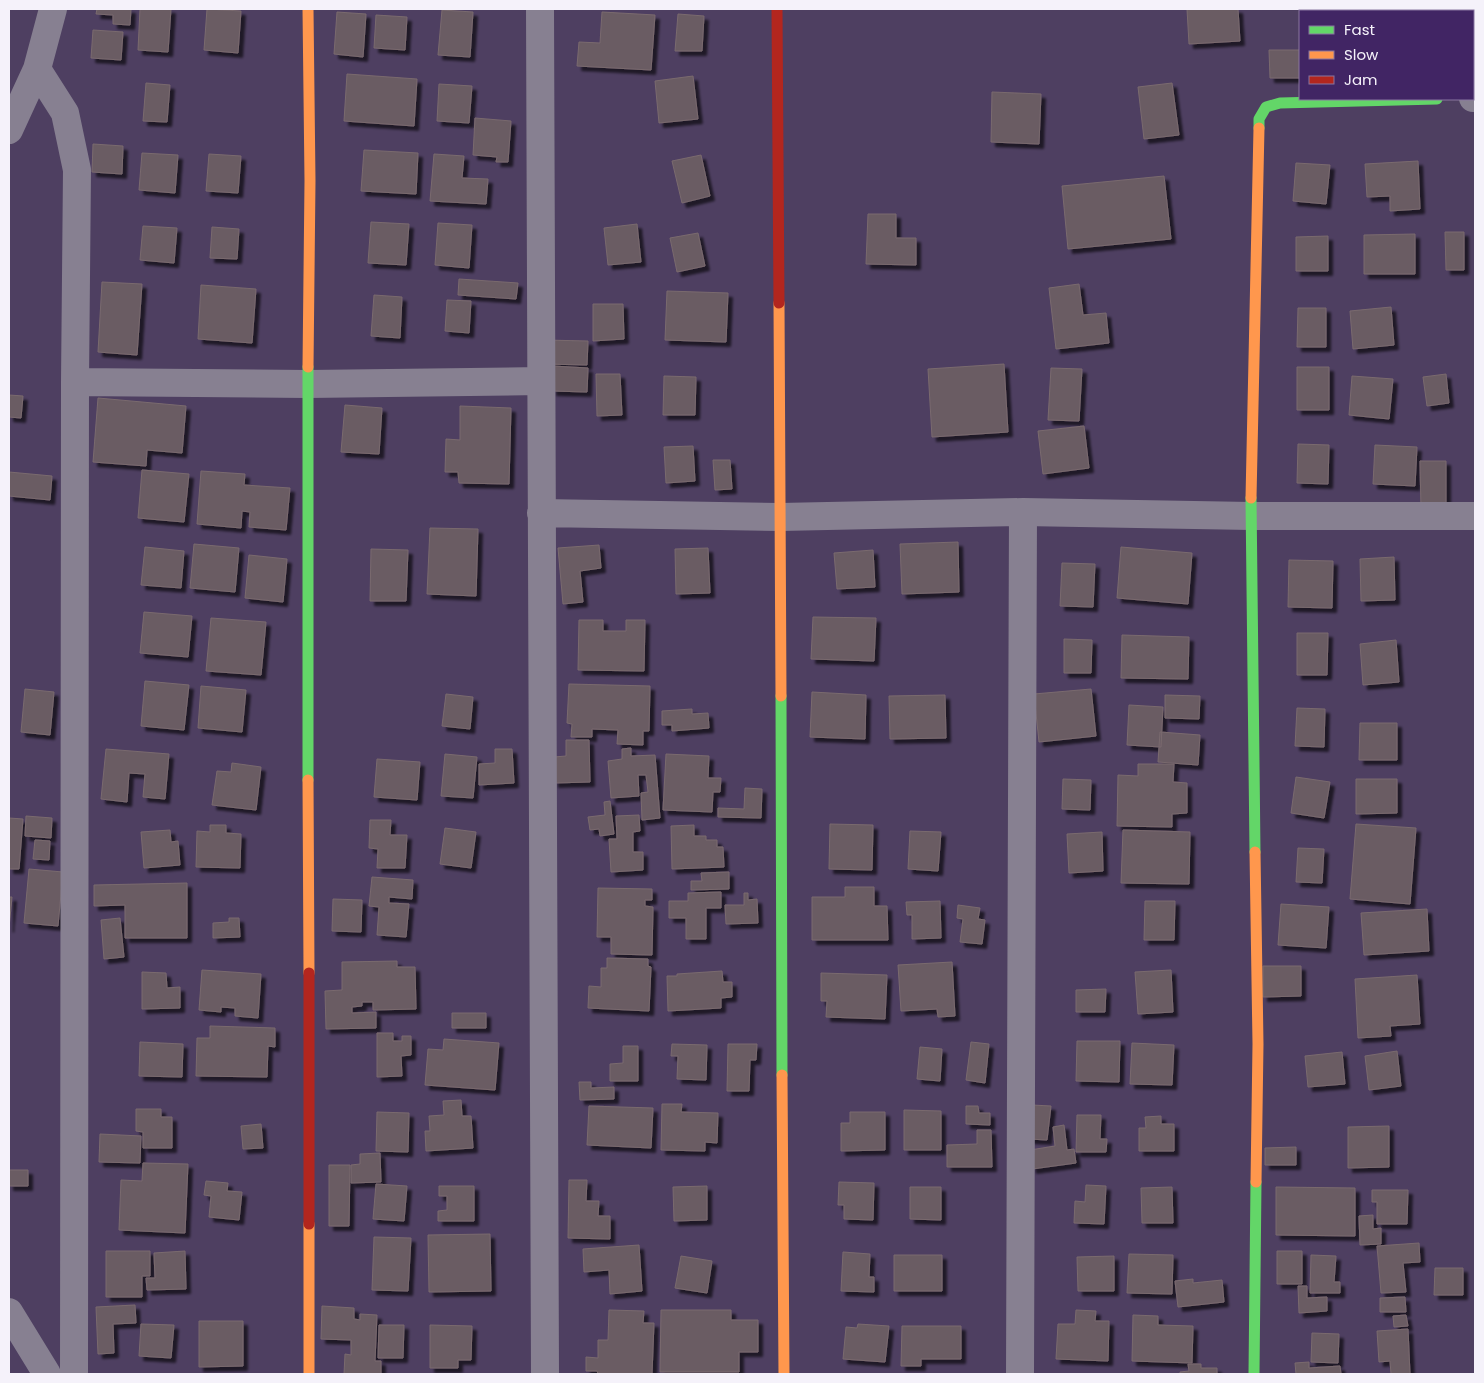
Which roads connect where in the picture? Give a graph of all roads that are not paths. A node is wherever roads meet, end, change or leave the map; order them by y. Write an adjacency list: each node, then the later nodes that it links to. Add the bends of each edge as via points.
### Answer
1 (53, 9): 5 (street)
2 (308, 9): 10 (street)
3 (540, 9): 8 (street)
4 (778, 9): 15 (street)
5 (37, 69): 7 (street); 9 (street, via 65,113 77,170)
6 (1398, 100): 13 (street, via 1280,103 1266,108 1259,119)
7 (9, 130)
8 (542, 381): 10 (street); 12 (street)
9 (75, 382): 10 (street); 18 (street)
10 (308, 384): 19 (street)
11 (1023, 512): 13 (street); 15 (street); 22 (street)
12 (541, 513): 15 (street); 20 (street)
13 (1251, 516): 14 (street); 23 (street, via 1258,1044)
14 (1475, 516)
15 (780, 517): 21 (street)
16 (9, 1312): 17 (street)
17 (48, 1374)
18 (74, 1374)
19 (309, 1374)
20 (545, 1374)
21 (784, 1374)
22 (1020, 1374)
23 (1254, 1374)

